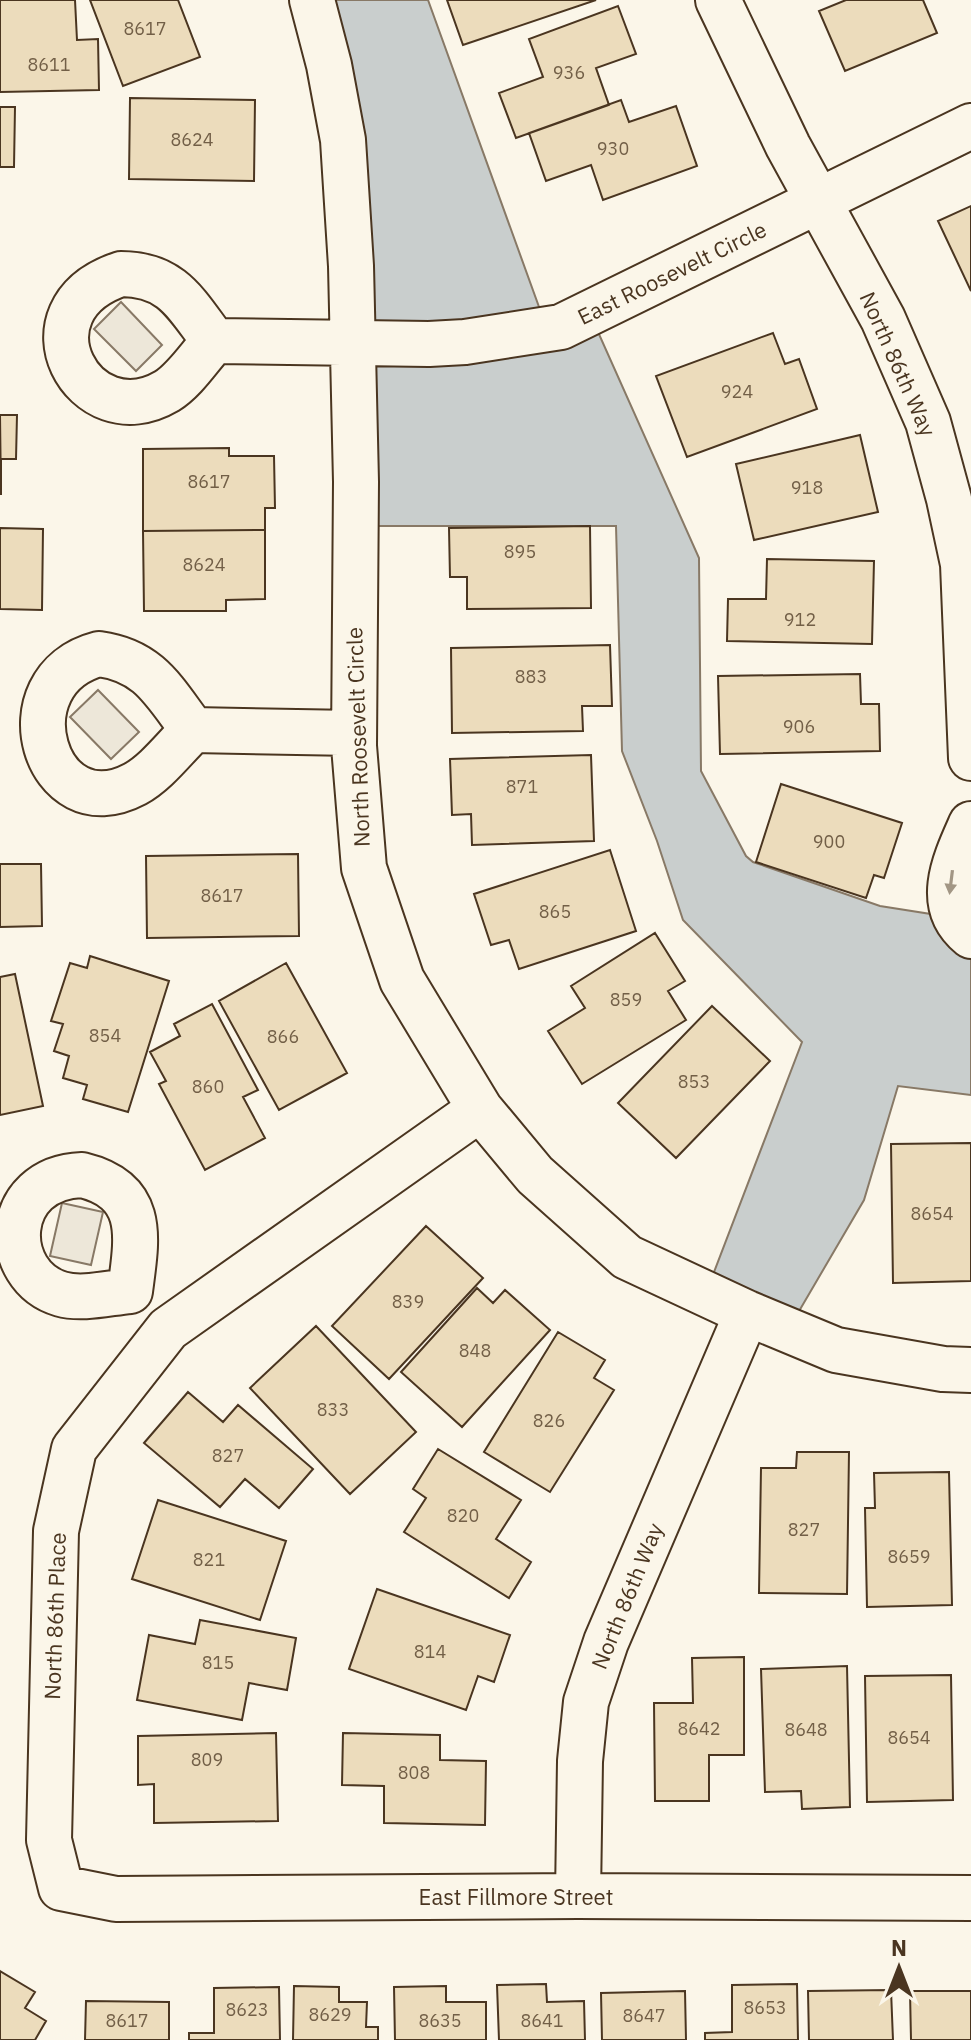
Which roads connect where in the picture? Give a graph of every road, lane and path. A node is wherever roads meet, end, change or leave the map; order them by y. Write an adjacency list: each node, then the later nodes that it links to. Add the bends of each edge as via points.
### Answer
1 (312, 0): 6 (street, North Roosevelt Circle, via 343,140)
2 (718, 0): 4 (street, North 86th Way)
3 (971, 126): 4 (street, East Roosevelt Circle)
4 (819, 201): 6 (street, East Roosevelt Circle, via 561,327 465,342); 9 (street, North 86th Way, via 883,319 928,422 945,484 963,564)
5 (214, 341): 6 (street, East Roosevelt Circle)
6 (353, 342): 8 (street, North Roosevelt Circle)
7 (193, 730): 8 (street)
8 (354, 733): 12 (street, North Roosevelt Circle, via 364,868 402,980)
9 (971, 758)
10 (971, 824): 11 (street, one-way to 11, via 949,882 949,901)
11 (971, 936)
12 (480, 1109): 14 (street, North Roosevelt Circle, via 535,1175 627,1257); 15 (street, North 86th Place)
13 (130, 1291): 15 (street)
14 (747, 1313): 16 (street, via 836,1350); 18 (street, North 86th Way, via 606,1642 586,1702)
15 (168, 1329): 17 (street, North 86th Place, via 74,1449 56,1531 49,1840)
16 (971, 1370)
17 (61, 1888): 18 (street, East Fillmore Street, via 116,1899)
18 (578, 1896): 19 (street, East Fillmore Street)
19 (971, 1898)

